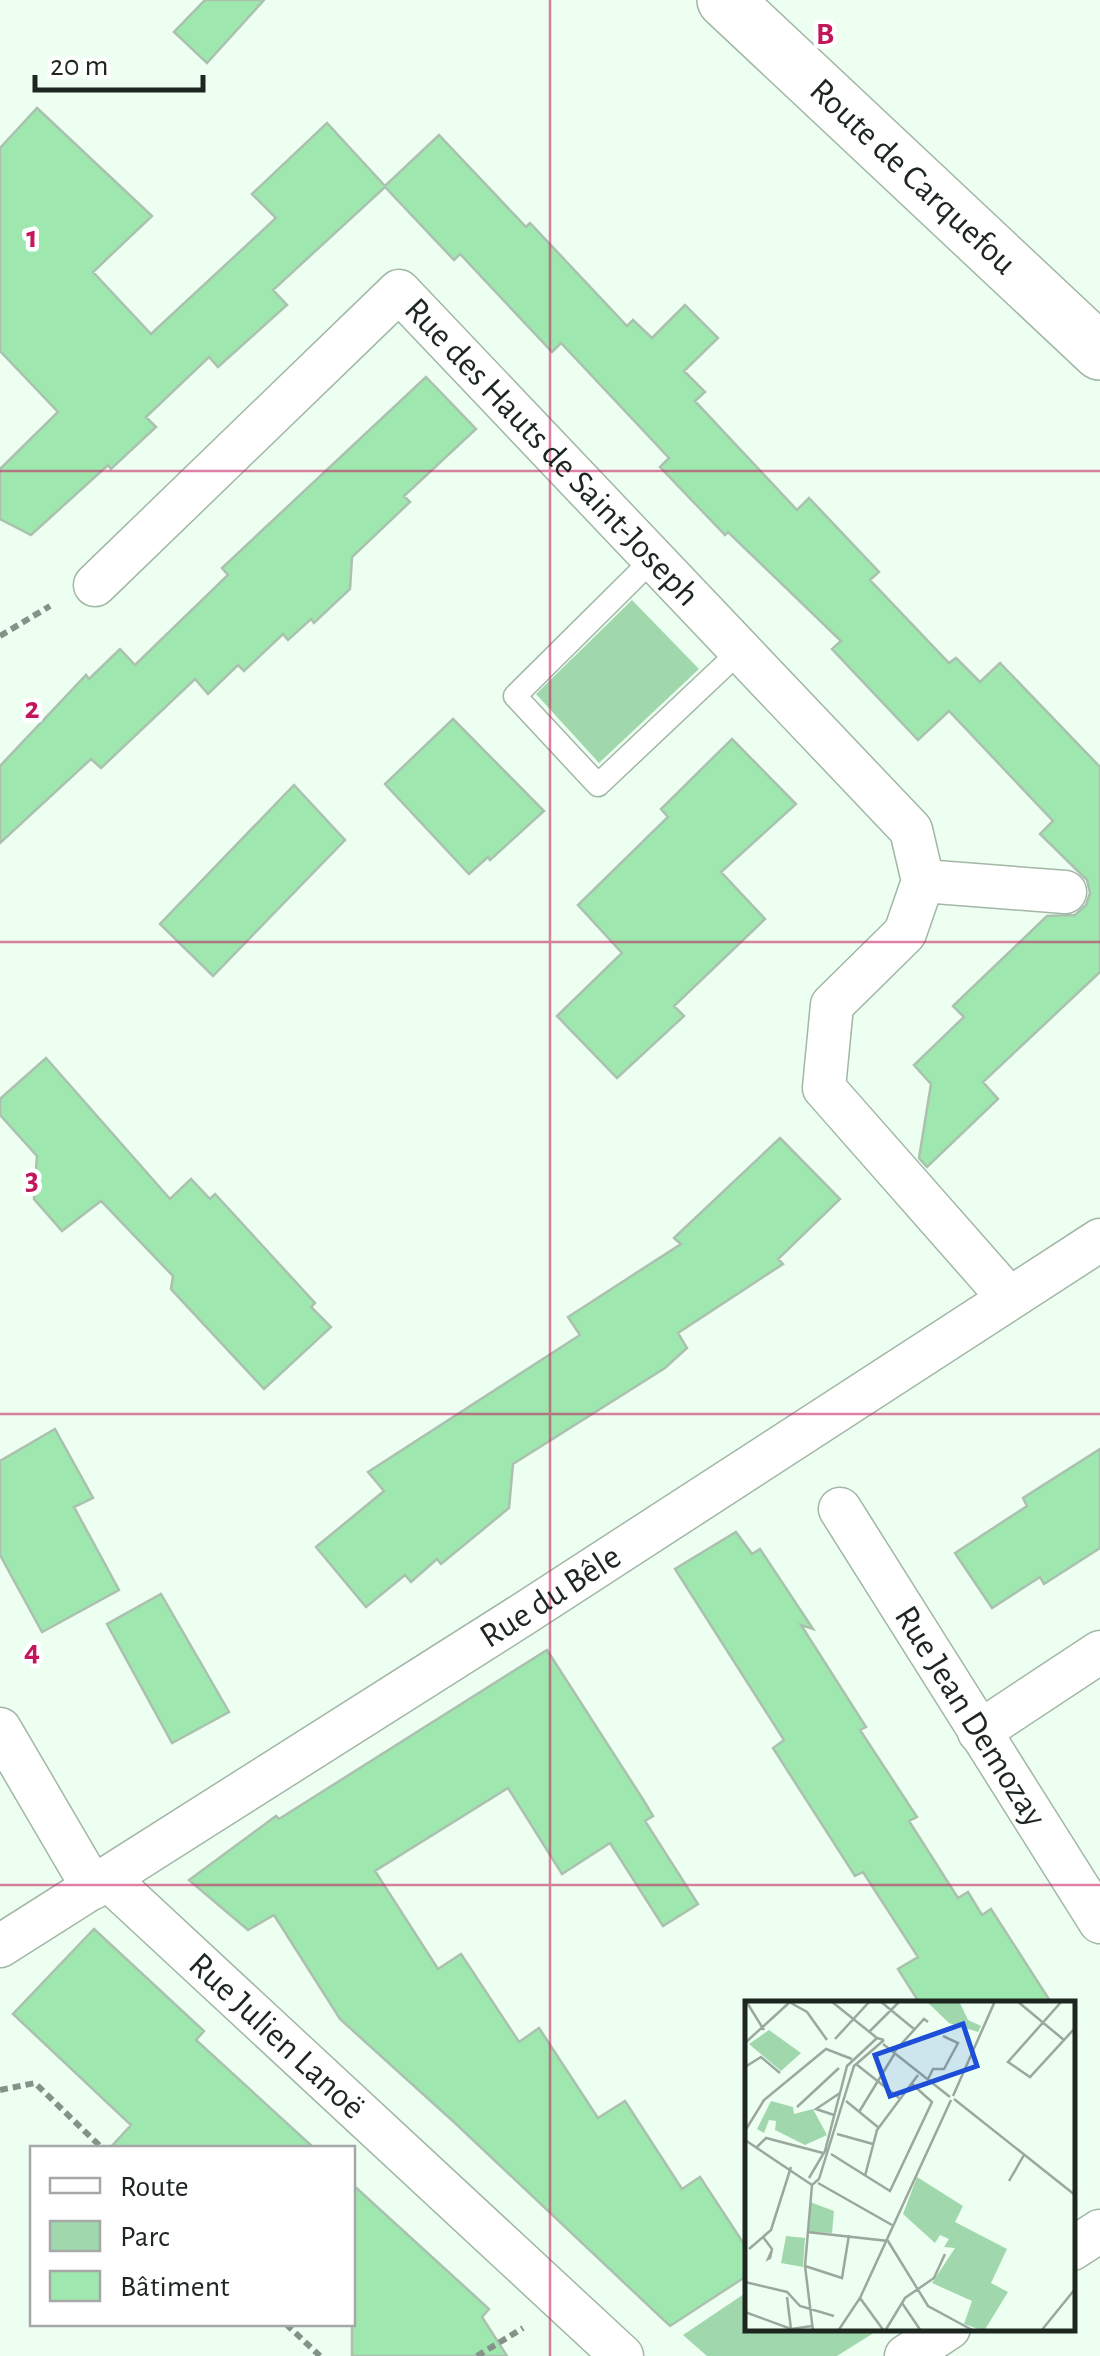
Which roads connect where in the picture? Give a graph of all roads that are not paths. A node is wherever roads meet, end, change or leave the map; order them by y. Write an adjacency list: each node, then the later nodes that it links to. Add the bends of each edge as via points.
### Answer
1 (725, 0): 2 (main road, Route de Carquefou)
2 (1100, 352)
3 (653, 558): 4 (street, Rue des Hauts de Saint-Joseph, via 400,291); 5 (street, Rue des Hauts de Saint-Joseph); 5 (lane, via 514,696 598,785)
4 (95, 585)
5 (741, 650): 6 (street, Rue des Hauts de Saint-Joseph, via 911,830)
6 (922, 881): 7 (street); 9 (street, via 904,934 832,1005 824,1088)
7 (1065, 892)
8 (1100, 1240): 9 (street, Rue du Bêle)
9 (1009, 1298): 14 (street, Rue du Bêle)
10 (840, 1508): 13 (street, Rue Jean Demozay)
11 (1100, 1652): 13 (street)
12 (0, 1729): 14 (street, Rue Julien Lanoë)
13 (979, 1732): 15 (street, Rue Jean Demozay)
14 (100, 1883): 16 (street, Rue du Bêle); 20 (street, Rue Julien Lanoë)
15 (1100, 1922)
16 (0, 1946)
17 (1100, 2231): 18 (street)
18 (1075, 2247)
19 (944, 2331): 21 (street)
20 (622, 2356)
21 (906, 2356)

